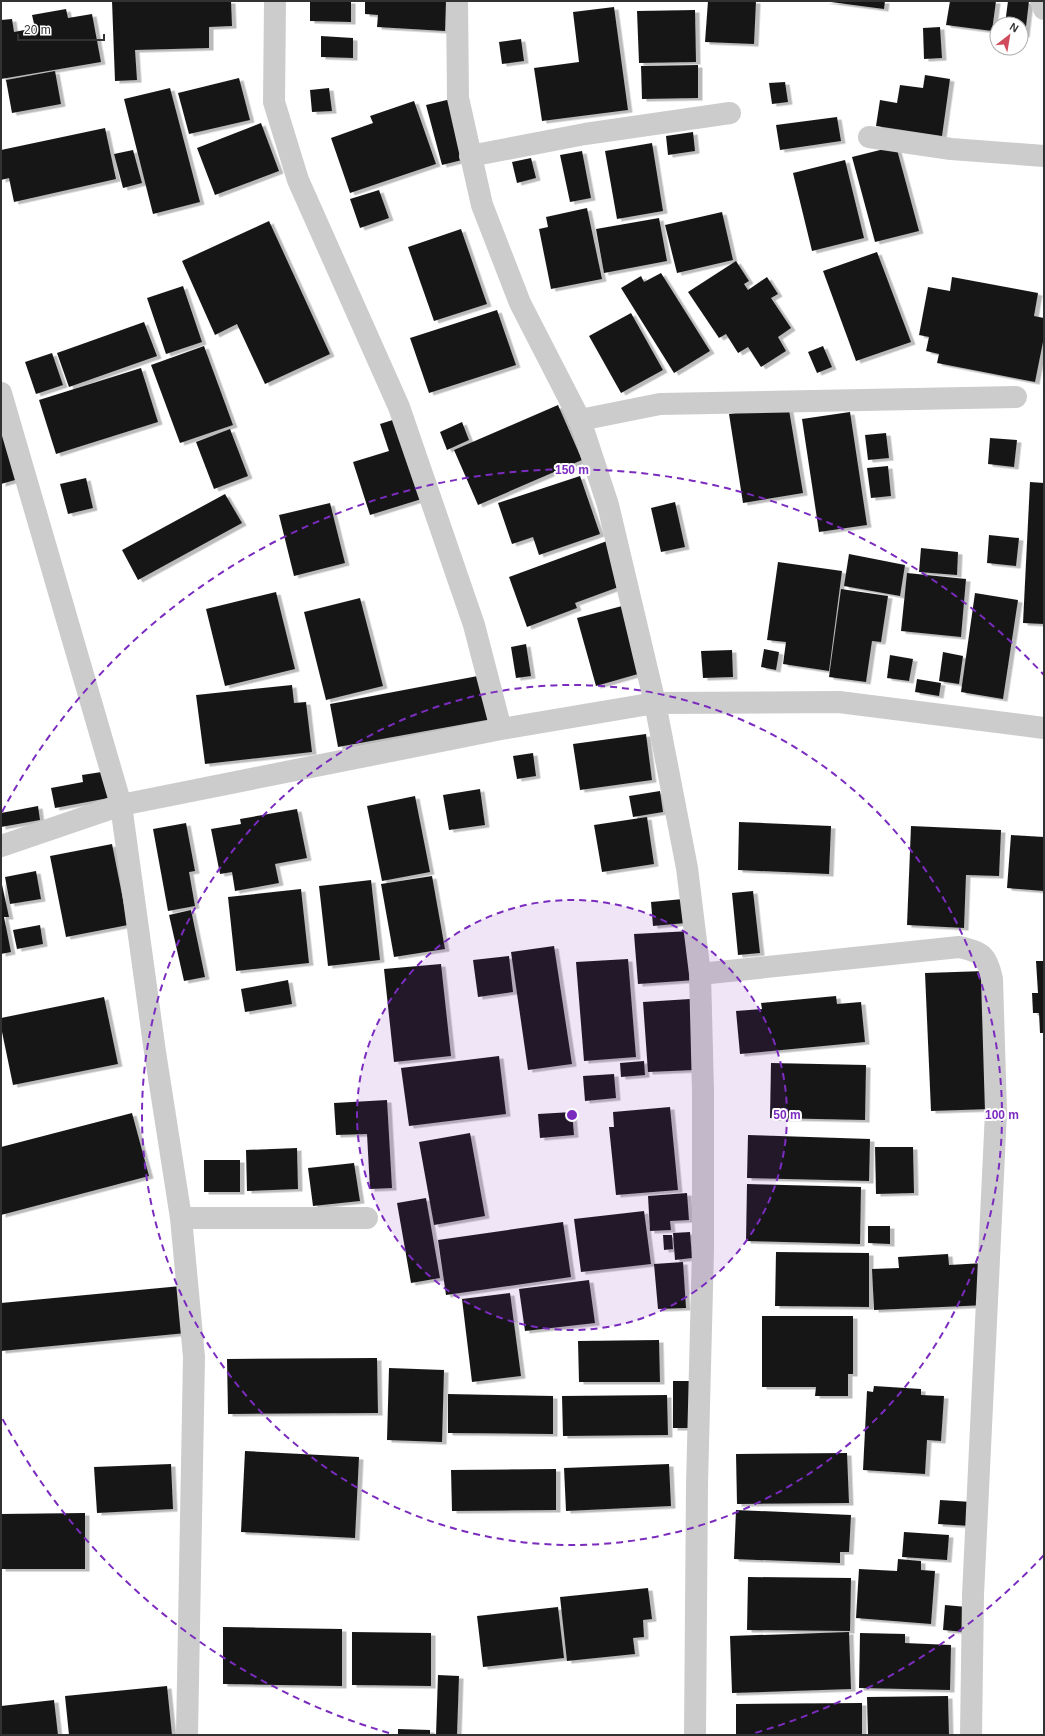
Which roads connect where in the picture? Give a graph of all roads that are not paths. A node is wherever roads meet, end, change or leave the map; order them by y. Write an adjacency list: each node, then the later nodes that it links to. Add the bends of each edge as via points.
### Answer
1 (275, 1): 14 (street, via 274,102 298,180 402,414 474,625)
2 (457, 1): 7 (street, via 458,98)
3 (1041, 1): 4 (street)
4 (1044, 9)
5 (730, 113): 7 (street, via 585,134)
6 (869, 137): 8 (street, via 951,149)
7 (470, 156): 11 (street, via 482,205 520,303)
8 (1044, 156)
9 (1, 393): 15 (street)
10 (1016, 397): 11 (street, via 660,404)
11 (580, 420): 12 (street, via 608,505)
12 (655, 703): 13 (street, via 839,702); 14 (street); 17 (street, via 687,868)
13 (1044, 728)
14 (501, 730): 15 (street)
15 (121, 805): 16 (street); 18 (street)
16 (1, 846)
17 (700, 974): 21 (street, via 703,1249 697,1485); 22 (street, via 959,947 977,951 989,965 992,979 996,1112 973,1595)
18 (181, 1218): 19 (street); 20 (street, via 194,1357)
19 (367, 1218)
20 (187, 1735)
21 (695, 1735)
22 (971, 1735)

